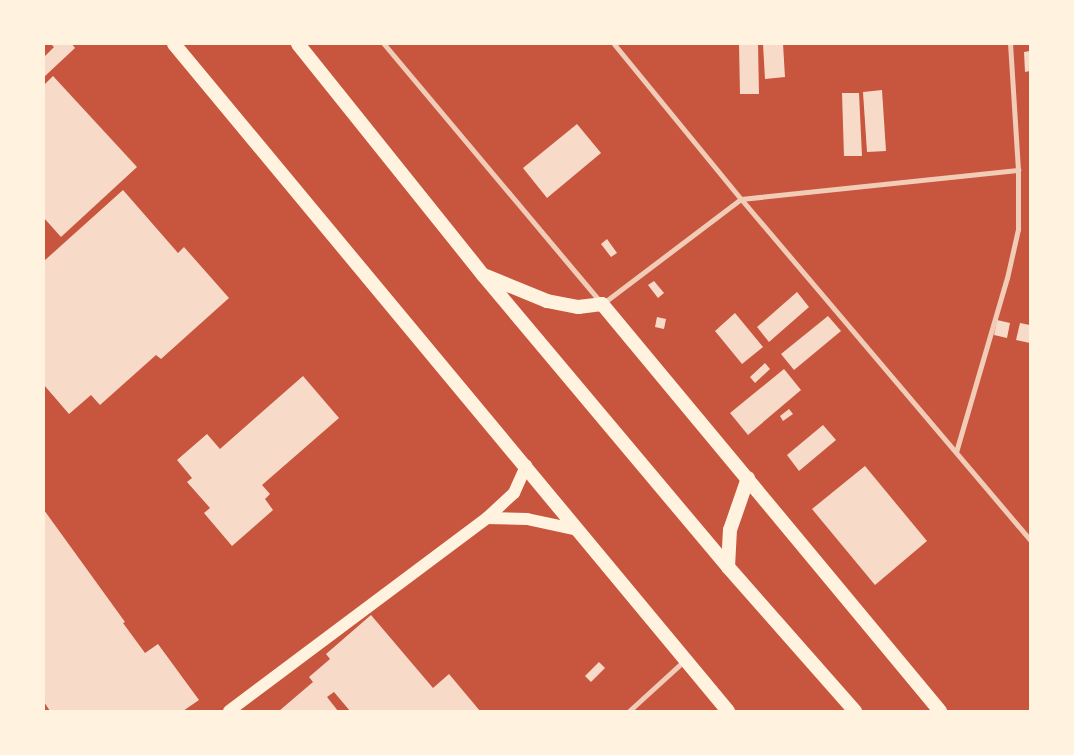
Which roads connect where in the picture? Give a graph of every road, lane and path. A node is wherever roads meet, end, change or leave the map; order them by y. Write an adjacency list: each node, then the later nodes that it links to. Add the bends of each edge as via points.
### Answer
1 (174, 44): 11 (highway)
2 (298, 44): 8 (highway)
3 (384, 44): 9 (street)
4 (614, 44): 7 (street)
5 (1010, 44): 6 (street)
6 (1018, 170): 7 (street); 10 (street, via 1016,237 1007,278)
7 (741, 199): 9 (street); 10 (street)
8 (483, 275): 9 (highway, via 547,301 578,307); 16 (highway)
9 (602, 304): 12 (highway)
10 (956, 452): 15 (street)
11 (526, 466): 13 (main road, via 514,493); 14 (highway)
12 (748, 478): 16 (highway, via 730,530); 22 (highway)
13 (487, 518): 14 (main road, via 527,519); 18 (main road)
14 (578, 530): 17 (highway)
15 (1030, 540)
16 (728, 567): 21 (highway)
17 (685, 661): 19 (street); 20 (highway)
18 (229, 711)
19 (629, 711)
20 (728, 711)
21 (855, 711)
22 (940, 711)

